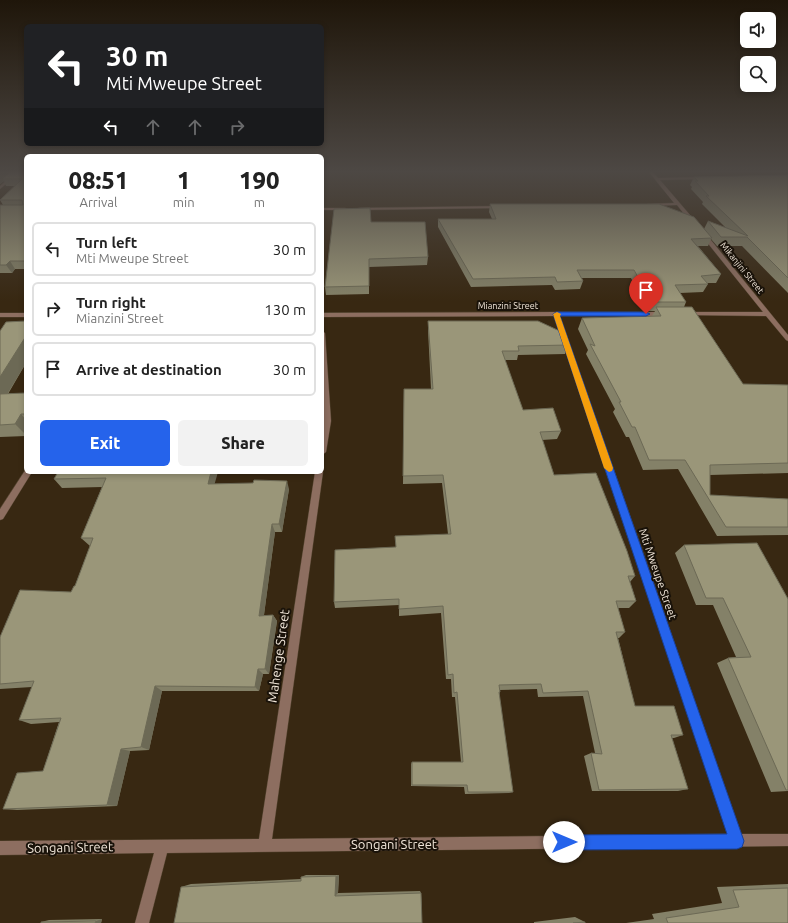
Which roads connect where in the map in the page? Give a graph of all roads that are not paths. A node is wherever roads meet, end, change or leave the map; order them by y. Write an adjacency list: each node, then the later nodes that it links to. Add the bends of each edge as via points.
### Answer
1 (688, 215): 5 (street, Mikanjini Street)
2 (556, 314): 3 (street, Mianzini Street); 8 (street, Mianzini Street); 17 (street, Mti Mweupe Street)
3 (673, 314)
4 (681, 314): 5 (street)
5 (767, 314): 9 (street, Mikanjini Street)
6 (0, 315): 7 (street)
7 (24, 315)
8 (324, 315)
9 (788, 339)
10 (324, 368): 11 (street, via 327,420)
11 (324, 439)
12 (27, 474): 14 (street)
13 (319, 474): 18 (street, Mahenge Street)
14 (3, 507): 15 (street)
15 (0, 516)
16 (788, 840): 17 (street, Songani Street)
17 (737, 841): 18 (street, Songani Street)
18 (265, 845): 19 (street, Songani Street)
19 (162, 846): 20 (street, Songani Street); 21 (street)
20 (0, 848)
21 (142, 923)

